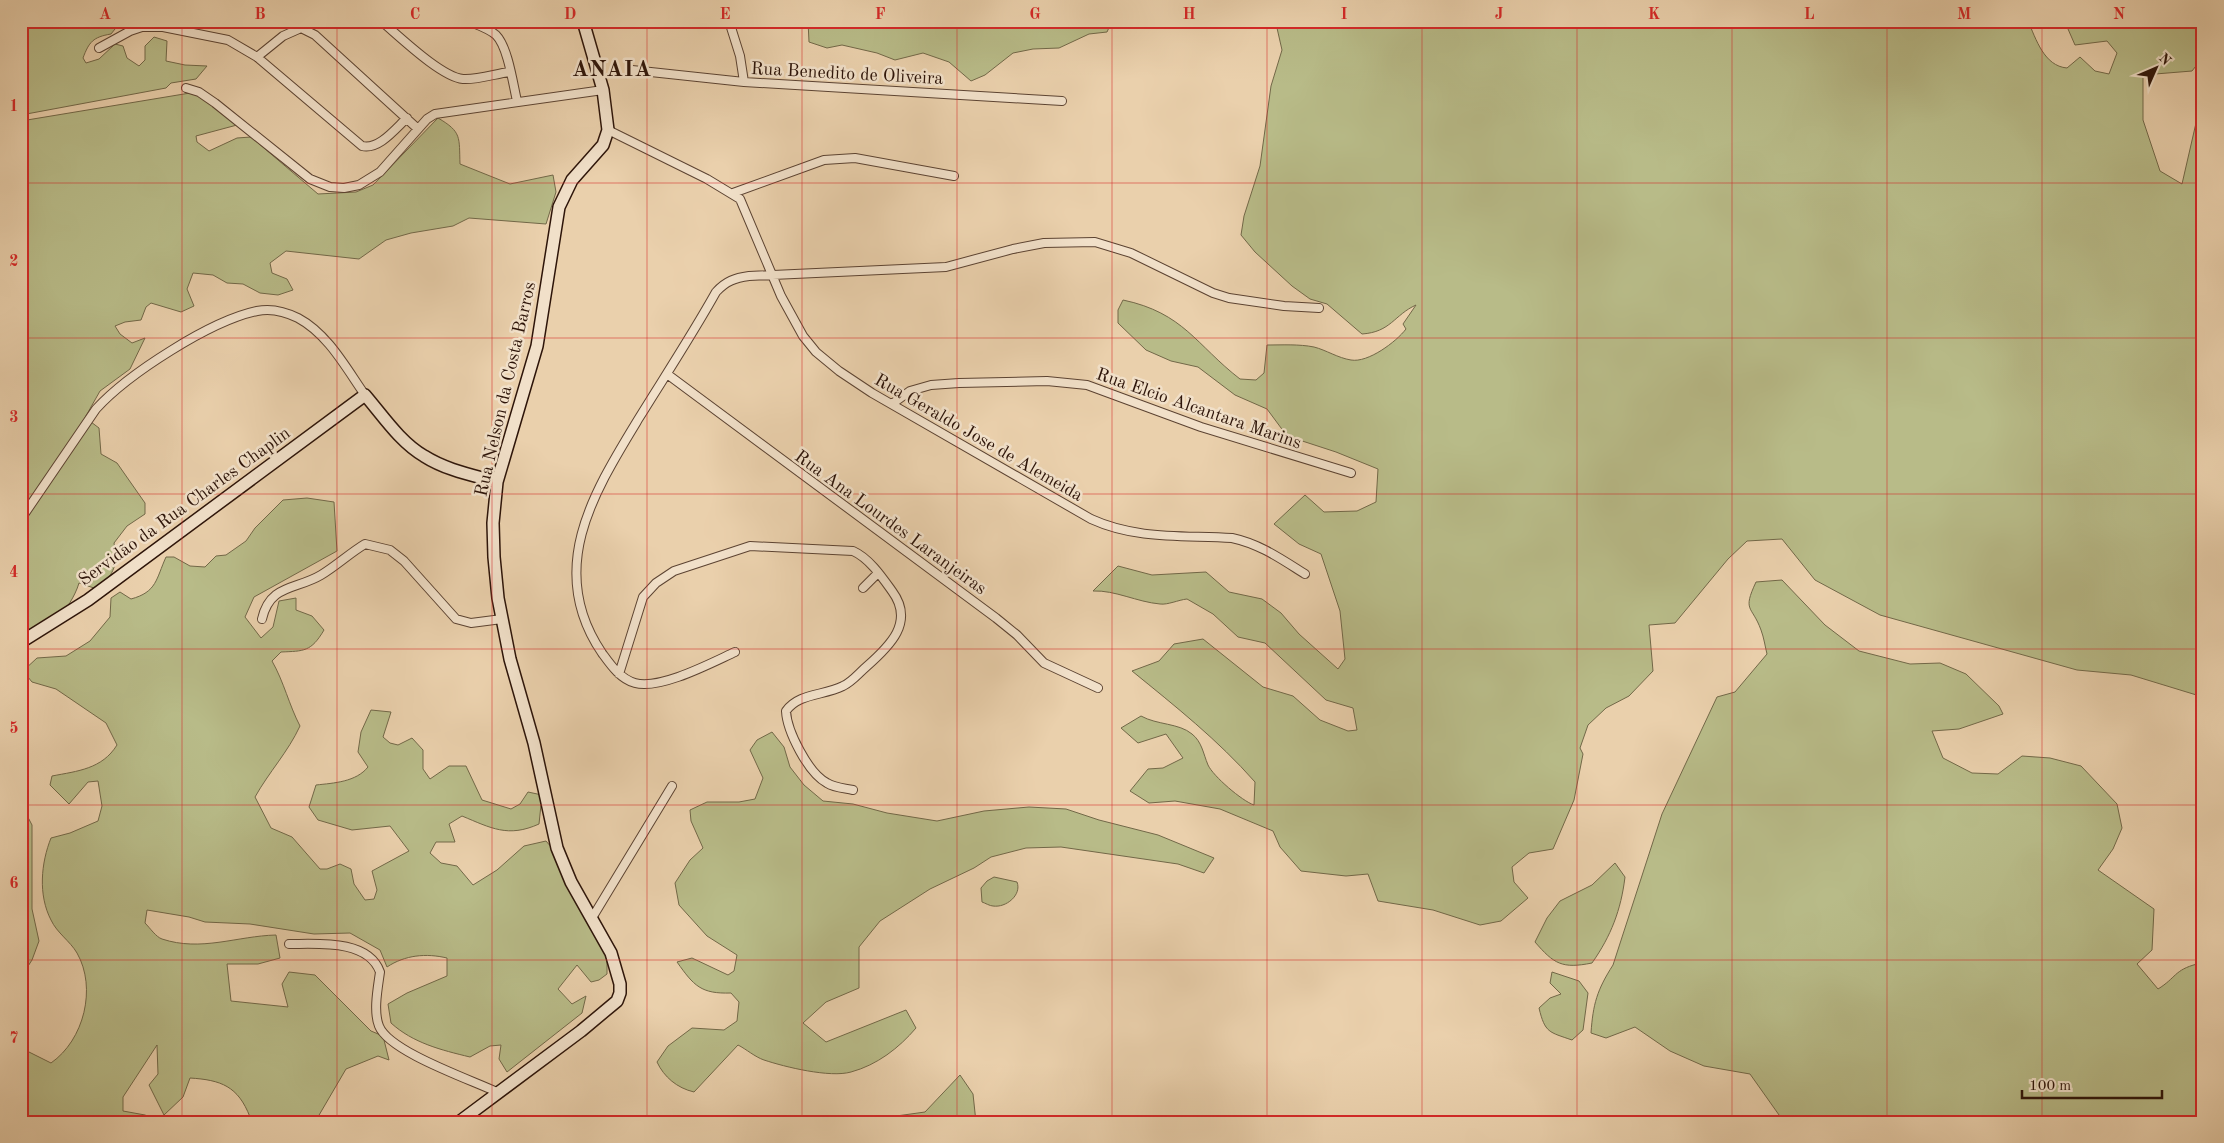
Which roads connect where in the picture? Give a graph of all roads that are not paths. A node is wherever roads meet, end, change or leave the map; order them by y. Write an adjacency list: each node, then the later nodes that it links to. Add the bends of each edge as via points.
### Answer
1 (381, 21): 8 (street, via 434,65 455,77 466,79)
2 (468, 21): 8 (street, via 495,34 504,50)
3 (583, 21): 11 (street)
4 (729, 21): 9 (street)
5 (99, 48): 6 (street, via 142,27 164,27 228,40)
6 (256, 57): 14 (street, via 282,36 301,28 315,35); 14 (street, via 362,146 377,144)
7 (632, 70): 9 (street, Rua Benedito de Oliveira)
8 (509, 72): 12 (street)
9 (744, 82): 13 (street, Rua Benedito de Oliveira)
10 (186, 88): 15 (street, via 199,92 247,126 310,179 330,187 359,185 370,179)
11 (603, 90): 12 (street); 16 (street)
12 (517, 101): 15 (street, via 442,112 427,119)
13 (1062, 101)
14 (407, 118): 15 (street)
15 (418, 129)
16 (608, 130): 18 (street); 25 (street, Rua Nelson da Costa Barros, via 603,145 572,180 559,207 537,346)
17 (954, 176): 18 (street, via 839,158 824,160)
18 (733, 193): 19 (street, Rua Geraldo Jose de Alemeida, via 744,205)
19 (772, 276): 20 (street, via 946,267 1044,243 1095,242 1131,252 1229,298); 21 (street, via 740,277 723,284); 23 (street, Rua Geraldo Jose de Alemeida, via 795,323 816,352 839,371)
20 (1319, 308)
21 (666, 374): 34 (street, via 600,484 579,539 578,597 595,639); 35 (street, Rua Ana Lourdes Laranjeiras, via 996,618 1018,635 1044,663)
22 (365, 395): 25 (street, via 404,440 423,456 442,466); 26 (street, via 313,327 278,310 258,310 208,330 109,395); 32 (street, Servidão da Rua Charles Chaplin, via 88,600)
23 (892, 404): 24 (street, Rua Elcio Alcantara Marins, via 910,391 950,384 1047,381 1087,385 1201,427); 28 (street, Rua Geraldo Jose de Alemeida, via 1111,528 1134,534 1248,541)
24 (1351, 473)
25 (497, 482): 31 (street, Rua Nelson da Costa Barros, via 494,557)
26 (21, 519)
27 (877, 574): 29 (street); 34 (street, via 862,555 853,551 772,546 750,546 687,566 665,576 643,597); 37 (street, via 899,600 903,614 891,642 845,685 823,695 800,698 786,711 793,737 817,776 834,786)
28 (1305, 574)
29 (863, 588)
30 (262, 619): 31 (street, via 267,604 279,592 319,576 366,544 390,550 404,561 456,619 471,623)
31 (502, 619): 38 (street, Rua Nelson da Costa Barros, via 557,848 571,882)
32 (21, 642)
33 (735, 652): 34 (street, via 652,683 633,683)
34 (619, 674)
35 (1098, 688)
36 (672, 786): 38 (street)
37 (853, 790)
38 (592, 918): 40 (street, Rua Nelson da Costa Barros, via 617,970 620,993 617,1001)
39 (289, 944): 40 (street, via 326,945 354,949 367,955 380,972 377,1021 387,1037 401,1049)
40 (499, 1093): 41 (street)
41 (459, 1122)

